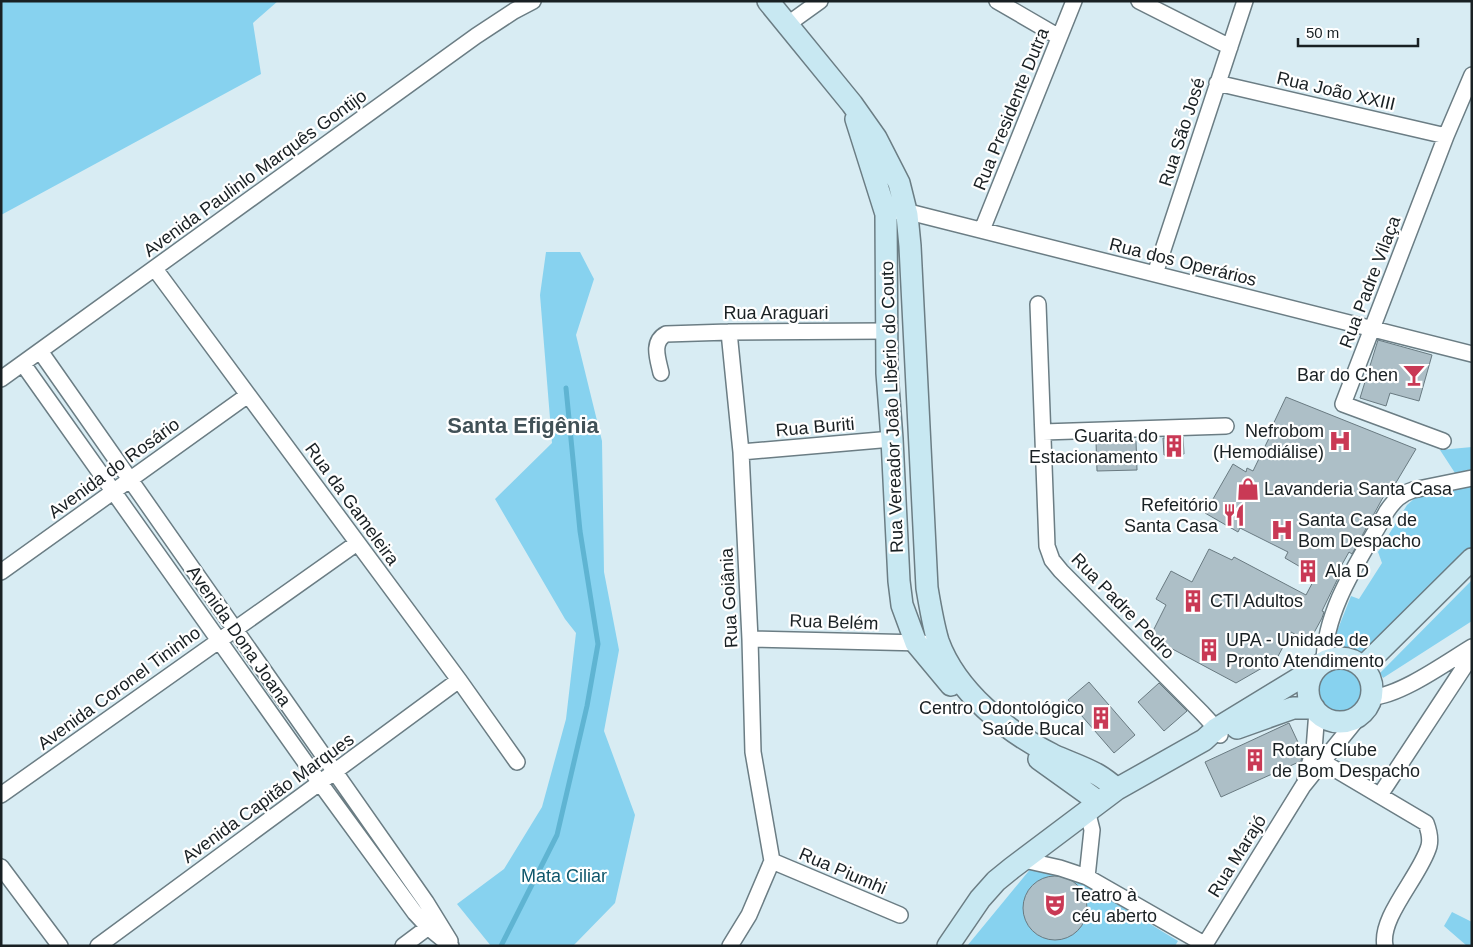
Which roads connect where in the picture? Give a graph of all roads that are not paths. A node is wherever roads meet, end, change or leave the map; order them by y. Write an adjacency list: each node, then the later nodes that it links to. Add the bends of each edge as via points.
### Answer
1 (533, 1): 16 (street, Avenida Paulinlo Marquês Gontijo, via 476,36)
2 (768, 1): 8 (main road, Rua Vereador João Libério do Couto)
3 (820, 1): 8 (street)
4 (998, 1): 9 (street)
5 (1074, 1): 9 (street, Rua Presidente Dutra)
6 (1139, 1): 10 (street)
7 (1245, 1): 10 (street, Rua São José)
8 (788, 24): 14 (main road, Rua Vereador João Libério do Couto, via 876,138 899,183)
9 (1059, 37): 15 (street, Rua Presidente Dutra)
10 (1230, 47): 12 (street, Rua São José)
11 (1472, 75): 13 (street, Rua Padre Vilaça)
12 (1217, 84): 13 (street, Rua João XXIII); 17 (street, Rua São José)
13 (1446, 136): 19 (street, Rua Padre Vilaça)
14 (896, 212): 15 (street, Rua dos Operários); 20 (main road, Rua Vereador João Libério do Couto); 42 (main road, Rua Vereador João Libério do Couto, via 910,246 927,588)
15 (982, 230): 17 (street, Rua dos Operários)
16 (155, 268): 22 (street, Avenida Paulinlo Marquês Gontijo); 27 (street, Rua da Gameleira)
17 (1154, 274): 19 (street, Rua dos Operários)
18 (1038, 304): 29 (street, Rua Padre Pedro)
19 (1372, 329): 23 (street, Rua dos Operários); 31 (street, Rua Padre Vilaça, via 1343,404)
20 (887, 331): 21 (street, Rua Araguari); 30 (main road, Rua Vereador João Libério do Couto)
21 (729, 332): 25 (street, Rua Araguari, via 666,334 660,337 656,350); 32 (street, Rua Goiânia)
22 (40, 351): 24 (street, Avenida Paulinlo Marquês Gontijo); 34 (street, Avenida Dona Joana)
23 (1472, 354)
24 (23, 364): 26 (street, Avenida Paulinlo Marquês Gontijo); 35 (street, Avenida Dona Joana)
25 (661, 373)
26 (1, 380)
27 (248, 395): 34 (street, Avenida do Rosário); 36 (street, Rua da Gameleira)
28 (1226, 426): 29 (street)
29 (1043, 432): 52 (street, Rua Padre Pedro, via 1046,546 1052,560)
30 (892, 439): 32 (street, Rua Buriti); 43 (main road, Rua Vereador João Libério do Couto, via 899,581 902,605)
31 (1443, 441)
32 (741, 452): 40 (street, Rua Goiânia)
33 (1472, 478): 46 (street, via 1413,490 1396,500 1339,598)
34 (130, 480): 35 (street, Avenida do Rosário); 39 (street, Avenida Dona Joana)
35 (113, 492): 38 (street, Avenida do Rosário); 41 (street, Avenida Dona Joana)
36 (357, 543): 39 (street, Avenida Coronel Tininho); 48 (street, Rua da Gameleira)
37 (1472, 559): 47 (main road)
38 (1, 572)
39 (235, 629): 41 (street, Avenida Coronel Tininho); 55 (street, Avenida Dona Joana)
40 (750, 639): 43 (street, Rua Belém); 63 (street, Rua Goiânia, via 753,752)
41 (218, 640): 56 (street, Avenida Dona Joana); 59 (street, Avenida Coronel Tininho)
42 (938, 641): 43 (street, Rua Belém); 49 (main road, Rua Vereador João Libério do Couto)
43 (916, 643): 49 (main road, Rua Vereador João Libério do Couto, via 945,679)
44 (1472, 647): 50 (street)
45 (1472, 655): 60 (street)
46 (1320, 665): 47 (main road, via 1334,658 1345,658); 51 (main road, via 1310,678 1308,688); 52 (main road)
47 (1363, 667): 50 (main road, via 1372,686)
48 (459, 680): 53 (street, Rua da Gameleira); 55 (street, Avenida Capitão Marques)
49 (966, 694): 58 (main road, via 1026,740 1099,776); 61 (main road, via 982,714)
50 (1366, 706): 51 (main road, via 1352,720 1342,722 1322,716); 54 (street, Rua Marajó)
51 (1316, 710): 52 (main road, via 1293,708 1280,711); 57 (street, Rua Marajó, via 1314,750)
52 (1213, 734): 58 (main road)
53 (517, 762)
54 (1323, 762): 57 (street, Rua Marajó); 60 (street)
55 (336, 771): 56 (street, Avenida Capitão Marques); 67 (street, Avenida Dona Joana)
56 (320, 783): 67 (street, Avenida Dona Joana, via 415,913); 70 (street, Avenida Capitão Marques)
57 (1303, 786): 68 (street, Rua Marajó)
58 (1117, 789): 61 (main road)
59 (1, 795)
60 (1380, 795): 75 (street, via 1426,823 1430,836 1430,846 1387,925 1383,938)
61 (1093, 806): 62 (main road); 65 (street)
62 (1024, 860): 65 (street); 74 (main road, via 996,881 980,899)
63 (772, 861): 66 (street, Rua Piumhi); 73 (street, via 749,915)
64 (1, 867): 69 (street)
65 (1087, 877): 68 (street)
66 (900, 915)
67 (433, 924): 71 (street); 72 (street)
68 (1204, 945)
69 (60, 946)
70 (98, 946)
71 (403, 946)
72 (452, 946)
73 (730, 946)
74 (948, 946)
75 (1385, 946)

